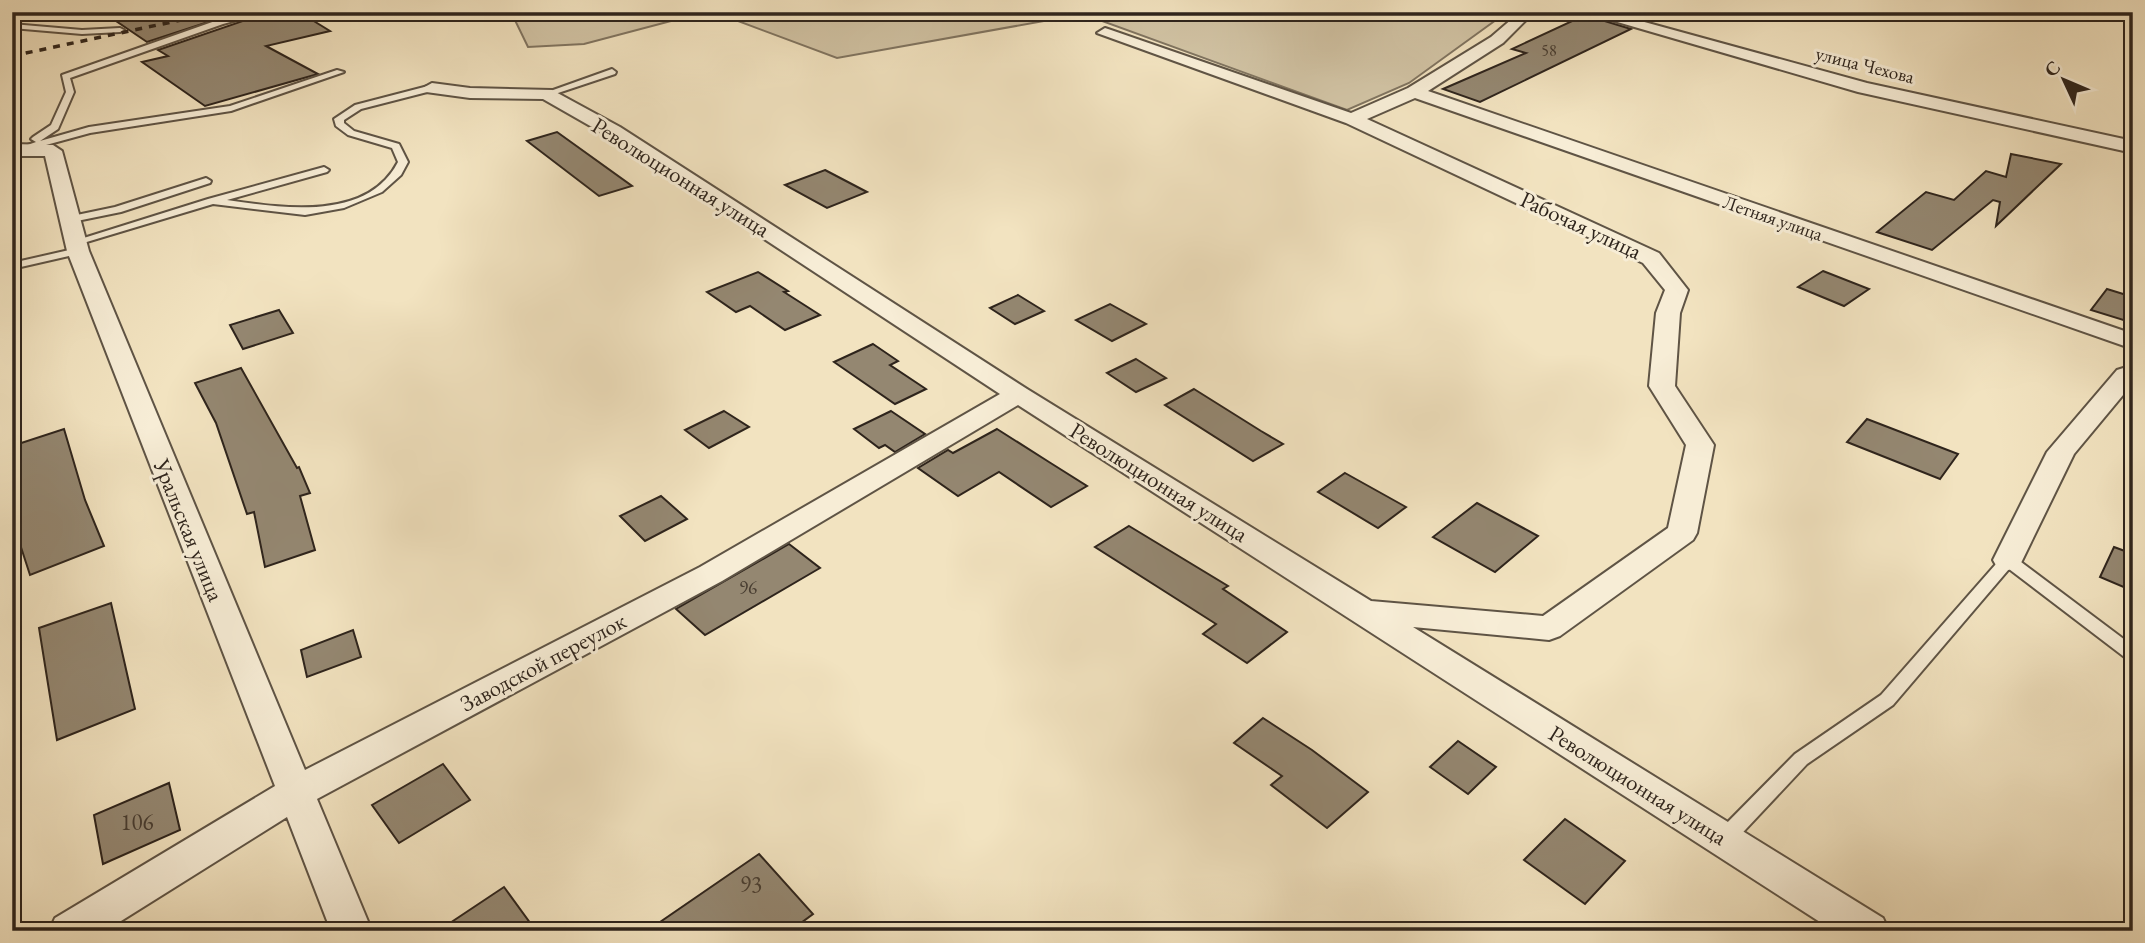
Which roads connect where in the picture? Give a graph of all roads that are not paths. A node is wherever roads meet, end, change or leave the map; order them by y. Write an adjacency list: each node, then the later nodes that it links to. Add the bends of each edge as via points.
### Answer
1 (263, 12): 14 (lane, via 221,22 65,77 70,92 55,127)
2 (1536, 12): 10 (street, via 1521,17 1497,40)
3 (1590, 12): 13 (street, улица Чехова, via 1864,88)
4 (12, 26): 5 (lane)
5 (120, 30)
6 (1105, 33): 12 (street, Рабочая улица)
7 (340, 72): 14 (lane, via 231,108 89,130)
8 (612, 72): 11 (lane)
9 (432, 88): 11 (street, Революционная улица); 17 (lane, via 358,107 339,118 339,124 351,133 396,146 403,162 399,173 378,190 314,211)
10 (1414, 92): 12 (street); 20 (street, Летняя улица)
11 (546, 94): 22 (street, Революционная улица, via 613,131)
12 (1352, 119): 24 (street, Рабочая улица, via 1651,258 1676,290 1668,313 1662,386 1700,445 1682,533 1549,628)
13 (2133, 147)
14 (18, 149): 18 (street, Уральская улица, via 53,151)
15 (324, 170): 17 (lane, via 245,188)
16 (206, 181): 18 (lane, via 117,209)
17 (212, 201): 18 (lane, via 166,218)
18 (76, 237): 19 (lane); 26 (street, Уральская улица)
19 (12, 266)
20 (2133, 342)
21 (2133, 373): 23 (street, via 2126,375 2062,452)
22 (1018, 394): 24 (street, Революционная улица); 26 (street, Заводской переулок, via 710,574)
23 (2008, 561): 25 (lane); 27 (lane, via 1887,700 1801,759)
24 (1365, 612): 27 (street, Революционная улица)
25 (2133, 655)
26 (295, 793): 28 (street, Заводской переулок); 29 (street, Уральская улица)
27 (1724, 839): 30 (street, Революционная улица)
28 (69, 931)
29 (352, 931)
30 (1869, 931)

